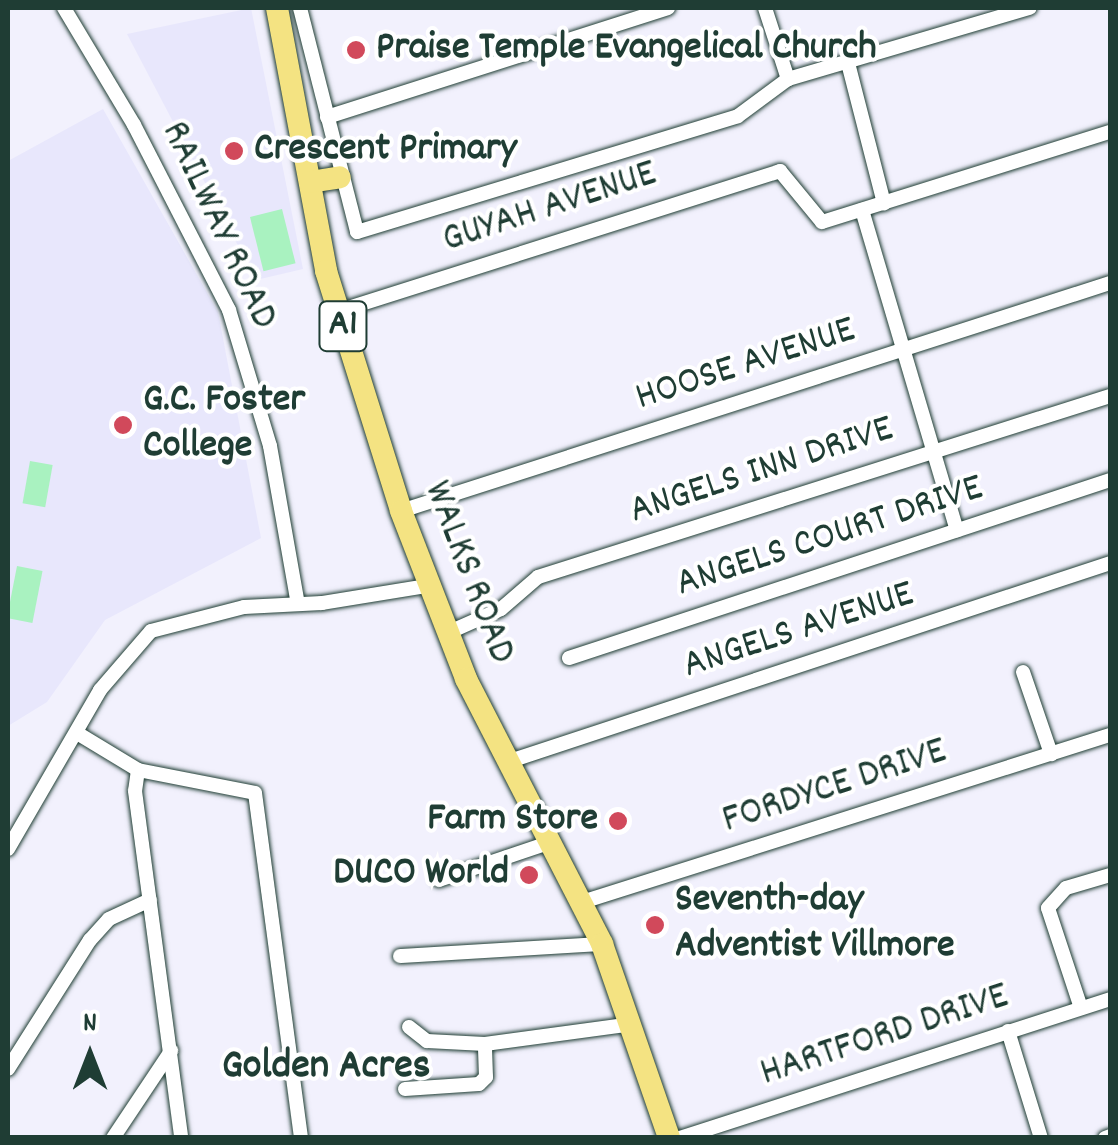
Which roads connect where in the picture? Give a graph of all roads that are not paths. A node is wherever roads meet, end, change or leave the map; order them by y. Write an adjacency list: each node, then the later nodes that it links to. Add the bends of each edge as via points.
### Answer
1 (64, 8): 25 (street, RAILWAY ROAD, via 134,125 228,310 270,446)
2 (277, 8): 12 (main road, WALKS ROAD / A1)
3 (300, 8): 9 (street)
4 (668, 8): 9 (street)
5 (766, 8): 8 (street)
6 (1030, 8): 7 (street)
7 (848, 64): 8 (street); 13 (street)
8 (788, 80): 11 (street, via 738,116 357,232)
9 (327, 117): 11 (street)
10 (1110, 132): 13 (street)
11 (340, 177): 12 (main road)
12 (310, 182): 16 (main road, WALKS ROAD / A1)
13 (884, 203): 14 (street)
14 (862, 210): 16 (street, GUYAH AVENUE, via 822,222 780,171); 17 (street)
15 (1110, 283): 17 (street, HOOSE AVENUE)
16 (339, 311): 21 (main road, WALKS ROAD / A1)
17 (904, 350): 19 (street); 21 (street, HOOSE AVENUE)
18 (1110, 396): 19 (street, ANGELS INN DRIVE)
19 (934, 452): 22 (street); 26 (street, ANGELS INN DRIVE, via 538,577 502,609)
20 (1110, 480): 22 (street, ANGELS COURT DRIVE)
21 (401, 512): 24 (main road, WALKS ROAD / A1)
22 (957, 530): 27 (street, ANGELS COURT DRIVE)
23 (1110, 563): 32 (street, ANGELS AVENUE)
24 (427, 586): 25 (street); 26 (main road, WALKS ROAD / A1)
25 (298, 604): 29 (street, via 204,613 151,631 124,657)
26 (445, 634): 32 (main road, WALKS ROAD / A1)
27 (569, 658)
28 (1023, 672): 31 (street)
29 (77, 733): 33 (street); 35 (street)
30 (1110, 735): 31 (street, FORDYCE DRIVE)
31 (1051, 754): 39 (street, FORDYCE DRIVE)
32 (507, 762): 34 (main road, WALKS ROAD / A1)
33 (138, 770): 38 (street); 53 (street, via 249,788 259,801)
34 (548, 842): 37 (street); 39 (main road, WALKS ROAD / A1)
35 (8, 849)
36 (1110, 875): 43 (street, via 1066,888 1048,908)
37 (439, 880)
38 (150, 900): 48 (street); 49 (street, via 109,919 90,940)
39 (579, 903): 40 (main road, WALKS ROAD / A1)
40 (602, 944): 41 (street); 44 (main road, WALKS ROAD / A1)
41 (400, 956)
42 (1110, 999): 43 (street, HARTFORD DRIVE)
43 (1081, 1008): 46 (street, HARTFORD DRIVE)
44 (634, 1024): 47 (street); 54 (main road, WALKS ROAD / A1)
45 (409, 1027): 47 (street, via 427,1041)
46 (1008, 1031): 55 (street, HARTFORD DRIVE); 56 (street)
47 (486, 1044): 50 (street, via 486,1077 479,1084)
48 (171, 1050): 51 (street); 52 (street)
49 (8, 1070)
50 (404, 1089)
51 (113, 1138)
52 (181, 1138)
53 (301, 1138)
54 (668, 1138)
55 (680, 1138)
56 (1042, 1138)

